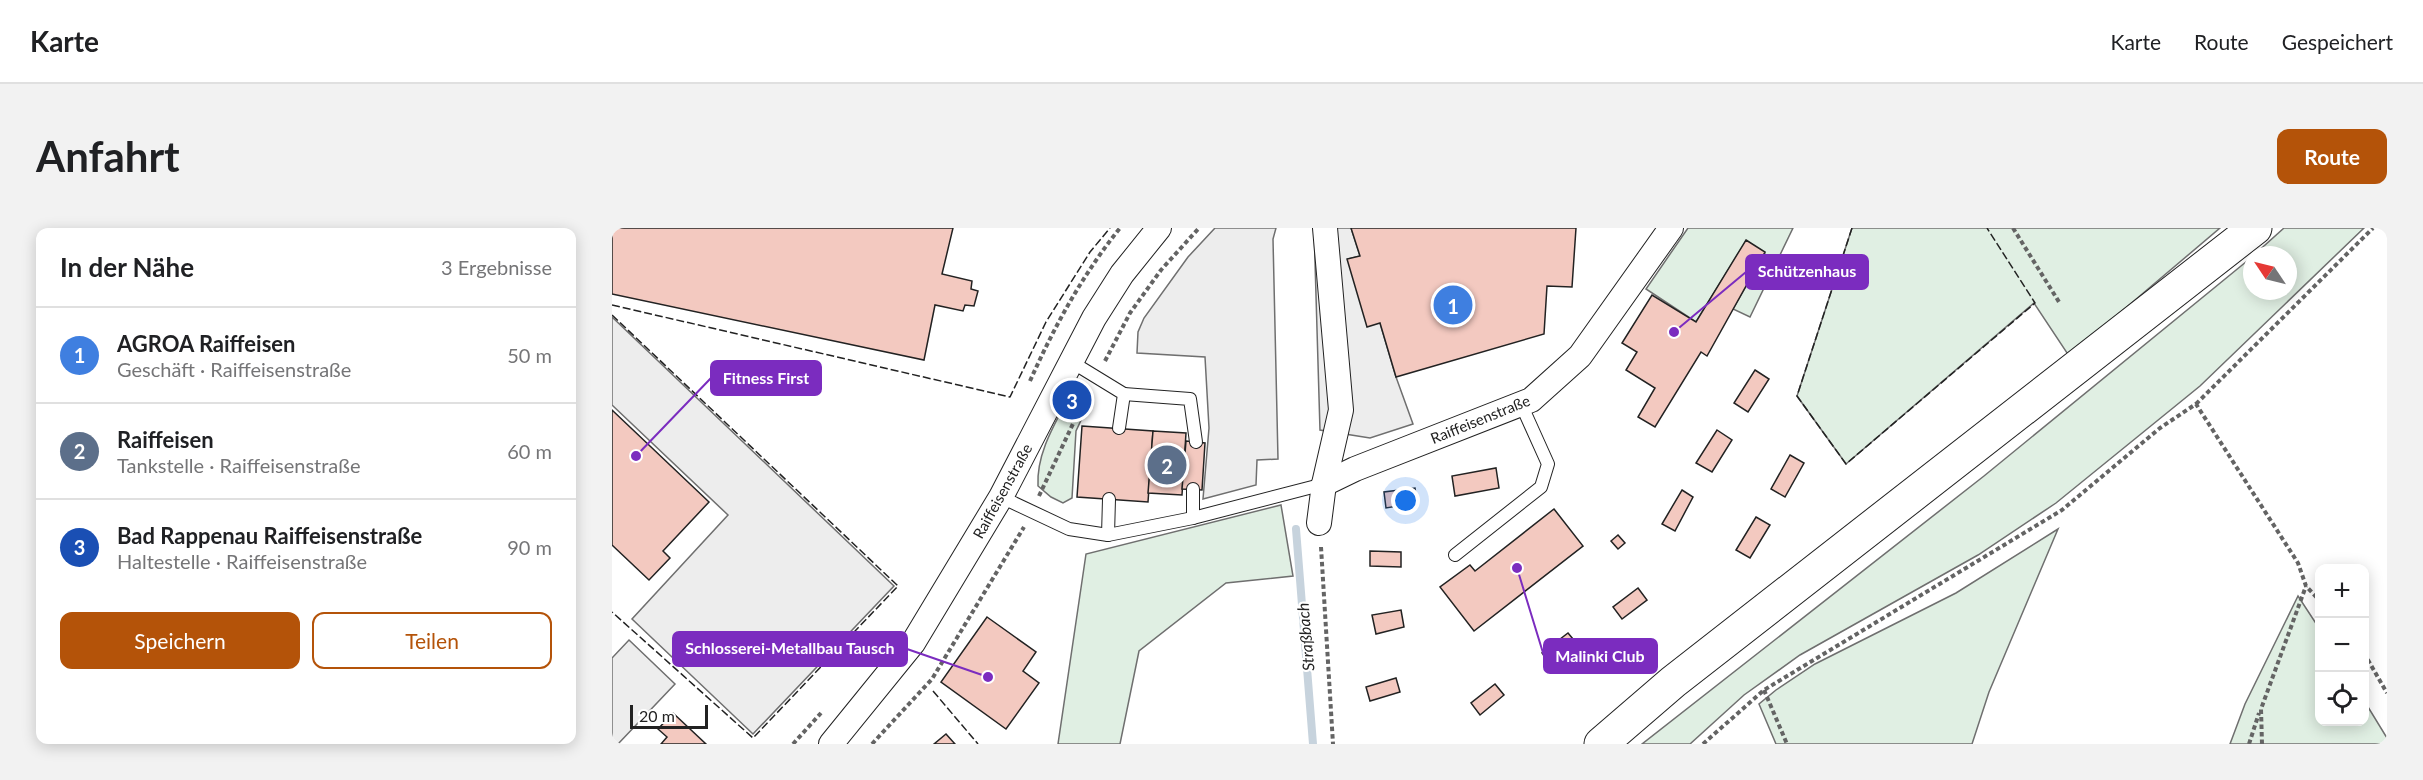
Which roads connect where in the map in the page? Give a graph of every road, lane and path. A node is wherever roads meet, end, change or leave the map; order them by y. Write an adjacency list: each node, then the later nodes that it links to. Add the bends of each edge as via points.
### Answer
1 (1120, 228): 10 (path, via 1097,257 1047,342)
2 (1159, 228): 9 (street, Raiffeisenstraße, via 1122,274)
3 (1325, 228): 16 (street, via 1341,410)
4 (1671, 228): 12 (street, Raiffeisenstraße, via 1580,356 1531,400)
5 (2013, 228): 8 (path)
6 (2255, 228): 36 (main road, via 1673,682)
7 (2373, 228): 13 (path)
8 (2059, 302)
9 (1070, 362): 11 (lane); 18 (street, Raiffeisenstraße)
10 (1026, 391)
11 (1124, 394): 14 (lane); 15 (lane, via 1190,399)
12 (1521, 404): 16 (street, Raiffeisenstraße); 24 (lane, via 1548,464 1541,487)
13 (2196, 404): 25 (path, via 2298,563); 28 (path, via 2160,428 2062,510)
14 (1119, 429)
15 (1196, 442)
16 (1324, 484): 21 (lane); 22 (street)
17 (1193, 489): 21 (lane)
18 (1001, 498): 20 (lane); 33 (street, Raiffeisenstraße, via 913,643)
19 (1109, 499): 23 (lane)
20 (1032, 512): 23 (lane, via 1069,529); 34 (path, via 932,679)
21 (1193, 518): 23 (lane)
22 (1319, 523): 35 (path)
23 (1108, 535)
24 (1455, 555)
25 (2306, 586): 26 (path); 30 (path)
26 (2315, 596)
27 (2369, 662): 29 (path)
28 (1764, 690): 37 (path); 38 (path)
29 (2387, 693)
30 (2261, 709): 39 (path); 40 (path)
31 (822, 711): 32 (path)
32 (793, 744)
33 (831, 744)
34 (872, 744)
35 (1334, 744)
36 (1601, 744)
37 (1703, 744)
38 (1787, 744)
39 (2249, 744)
40 (2262, 744)

